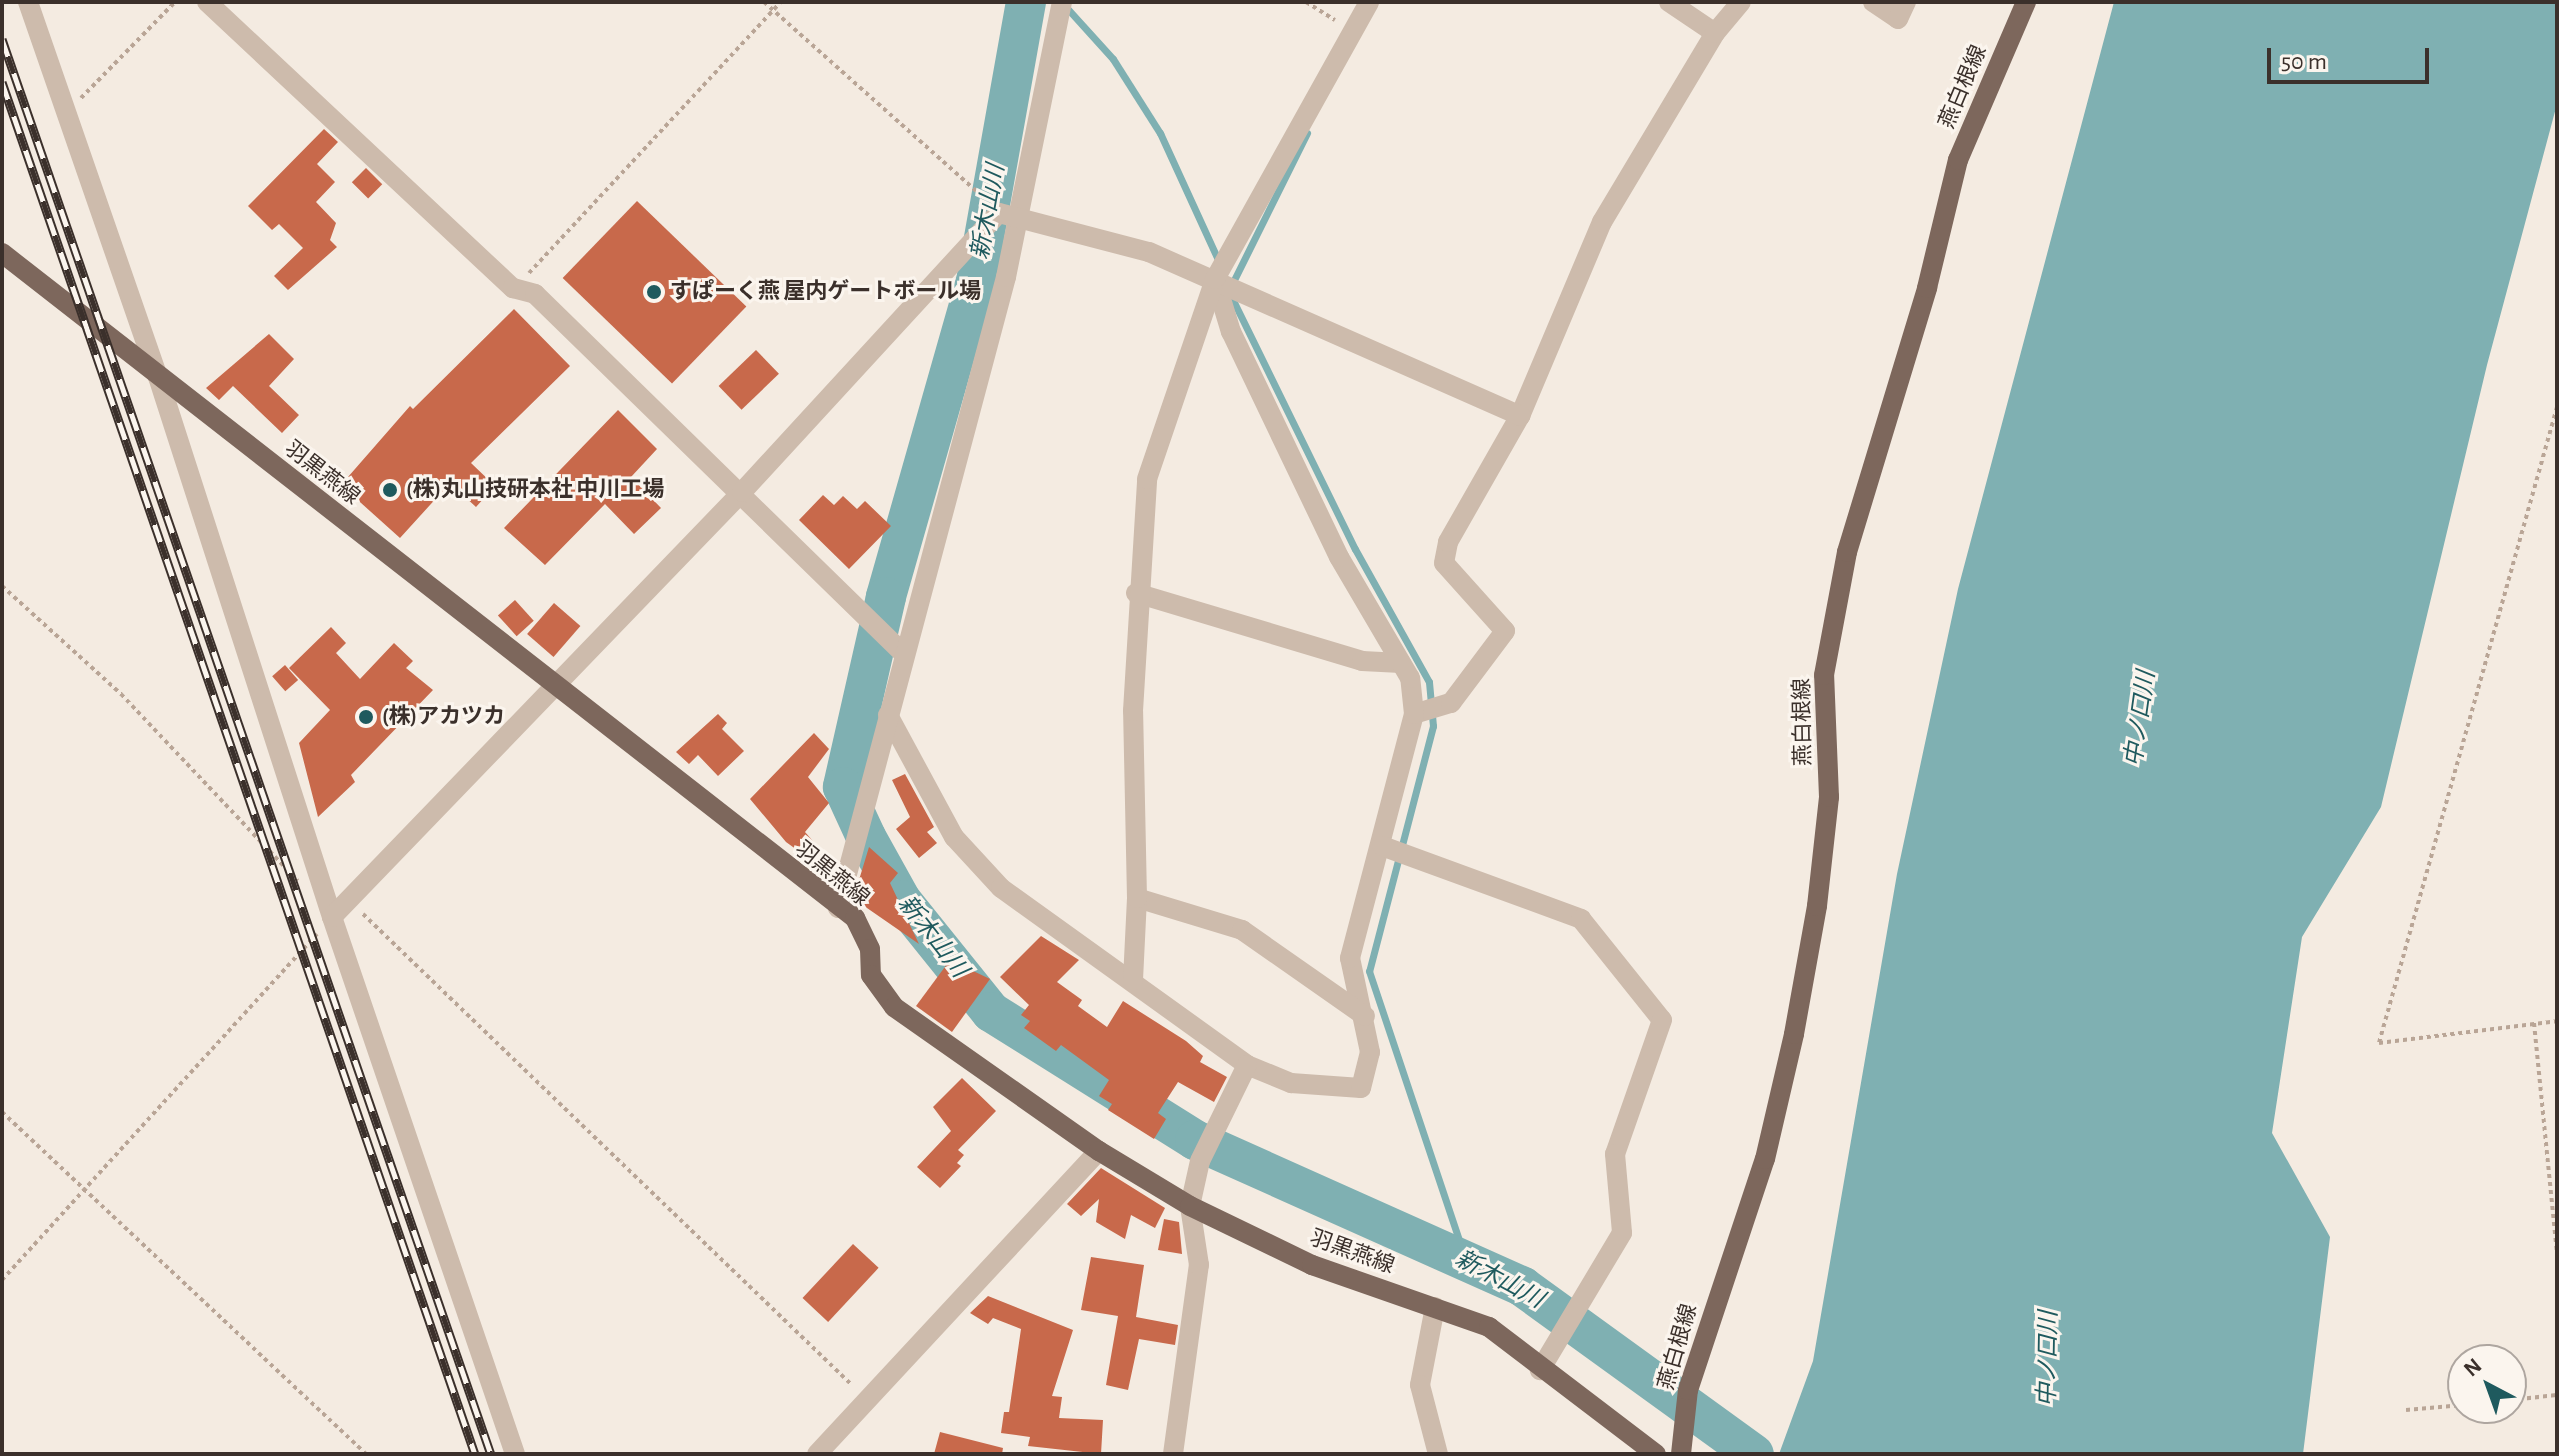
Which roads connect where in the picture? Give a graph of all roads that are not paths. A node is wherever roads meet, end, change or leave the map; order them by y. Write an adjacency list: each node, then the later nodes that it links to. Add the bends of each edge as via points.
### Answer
1 (28, 2): 14 (street)
2 (207, 2): 16 (street)
3 (1062, 2): 11 (street)
4 (1369, 2): 13 (street)
5 (1669, 2): 10 (street)
6 (1741, 2): 10 (street)
7 (1873, 2): 8 (street, via 1898,19)
8 (1906, 2)
9 (2026, 2): 39 (main road, 燕白根線, via 1958,160 1927,288 1847,552 1824,675 1829,797 1817,906 1794,1034 1765,1159 1688,1390)
10 (1715, 33): 15 (street, via 1602,222)
11 (1009, 214): 13 (street, via 1149,252); 16 (street); 18 (street)
12 (2, 253): 14 (main road, 羽黒燕線)
13 (1215, 279): 15 (street); 17 (street, via 1147,479); 19 (street, via 1231,332 1339,557)
14 (158, 377): 20 (main road, 羽黒燕線); 26 (street)
15 (1520, 416): 21 (street, via 1448,542 1444,563 1505,631 1451,703)
16 (742, 492): 18 (street); 20 (street)
17 (1136, 593): 19 (street, via 1362,661); 24 (street)
18 (904, 654): 22 (street)
19 (1401, 663): 21 (street, via 1410,678)
20 (557, 685): 25 (main road, 羽黒燕線); 26 (street)
21 (1414, 714): 23 (street)
22 (888, 715): 25 (street); 27 (street, via 954,837 982,869 1001,888)
23 (1382, 846): 28 (street, via 1350,958); 33 (street, via 1581,919 1662,1020 1615,1154 1622,1233)
24 (1137, 898): 27 (street); 28 (street, via 1242,930)
25 (838, 908): 30 (main road, 羽黒燕線, via 855,918 870,949 871,975 882,997)
26 (332, 917): 34 (street)
27 (1133, 980): 29 (street)
28 (1365, 1016): 29 (street, via 1370,1052 1361,1088 1291,1083)
29 (1247, 1065): 31 (street, via 1200,1161)
30 (1099, 1151): 31 (main road, 羽黒燕線); 35 (street)
31 (1190, 1206): 32 (main road, 羽黒燕線, via 1312,1265); 36 (street, via 1199,1265)
32 (1435, 1307): 33 (main road, 羽黒燕線, via 1489,1327); 37 (street, via 1420,1385)
33 (1540, 1370): 38 (main road, 羽黒燕線)
34 (515, 1454)
35 (817, 1454)
36 (1173, 1454)
37 (1438, 1454)
38 (1656, 1454)
39 (1681, 1454)

